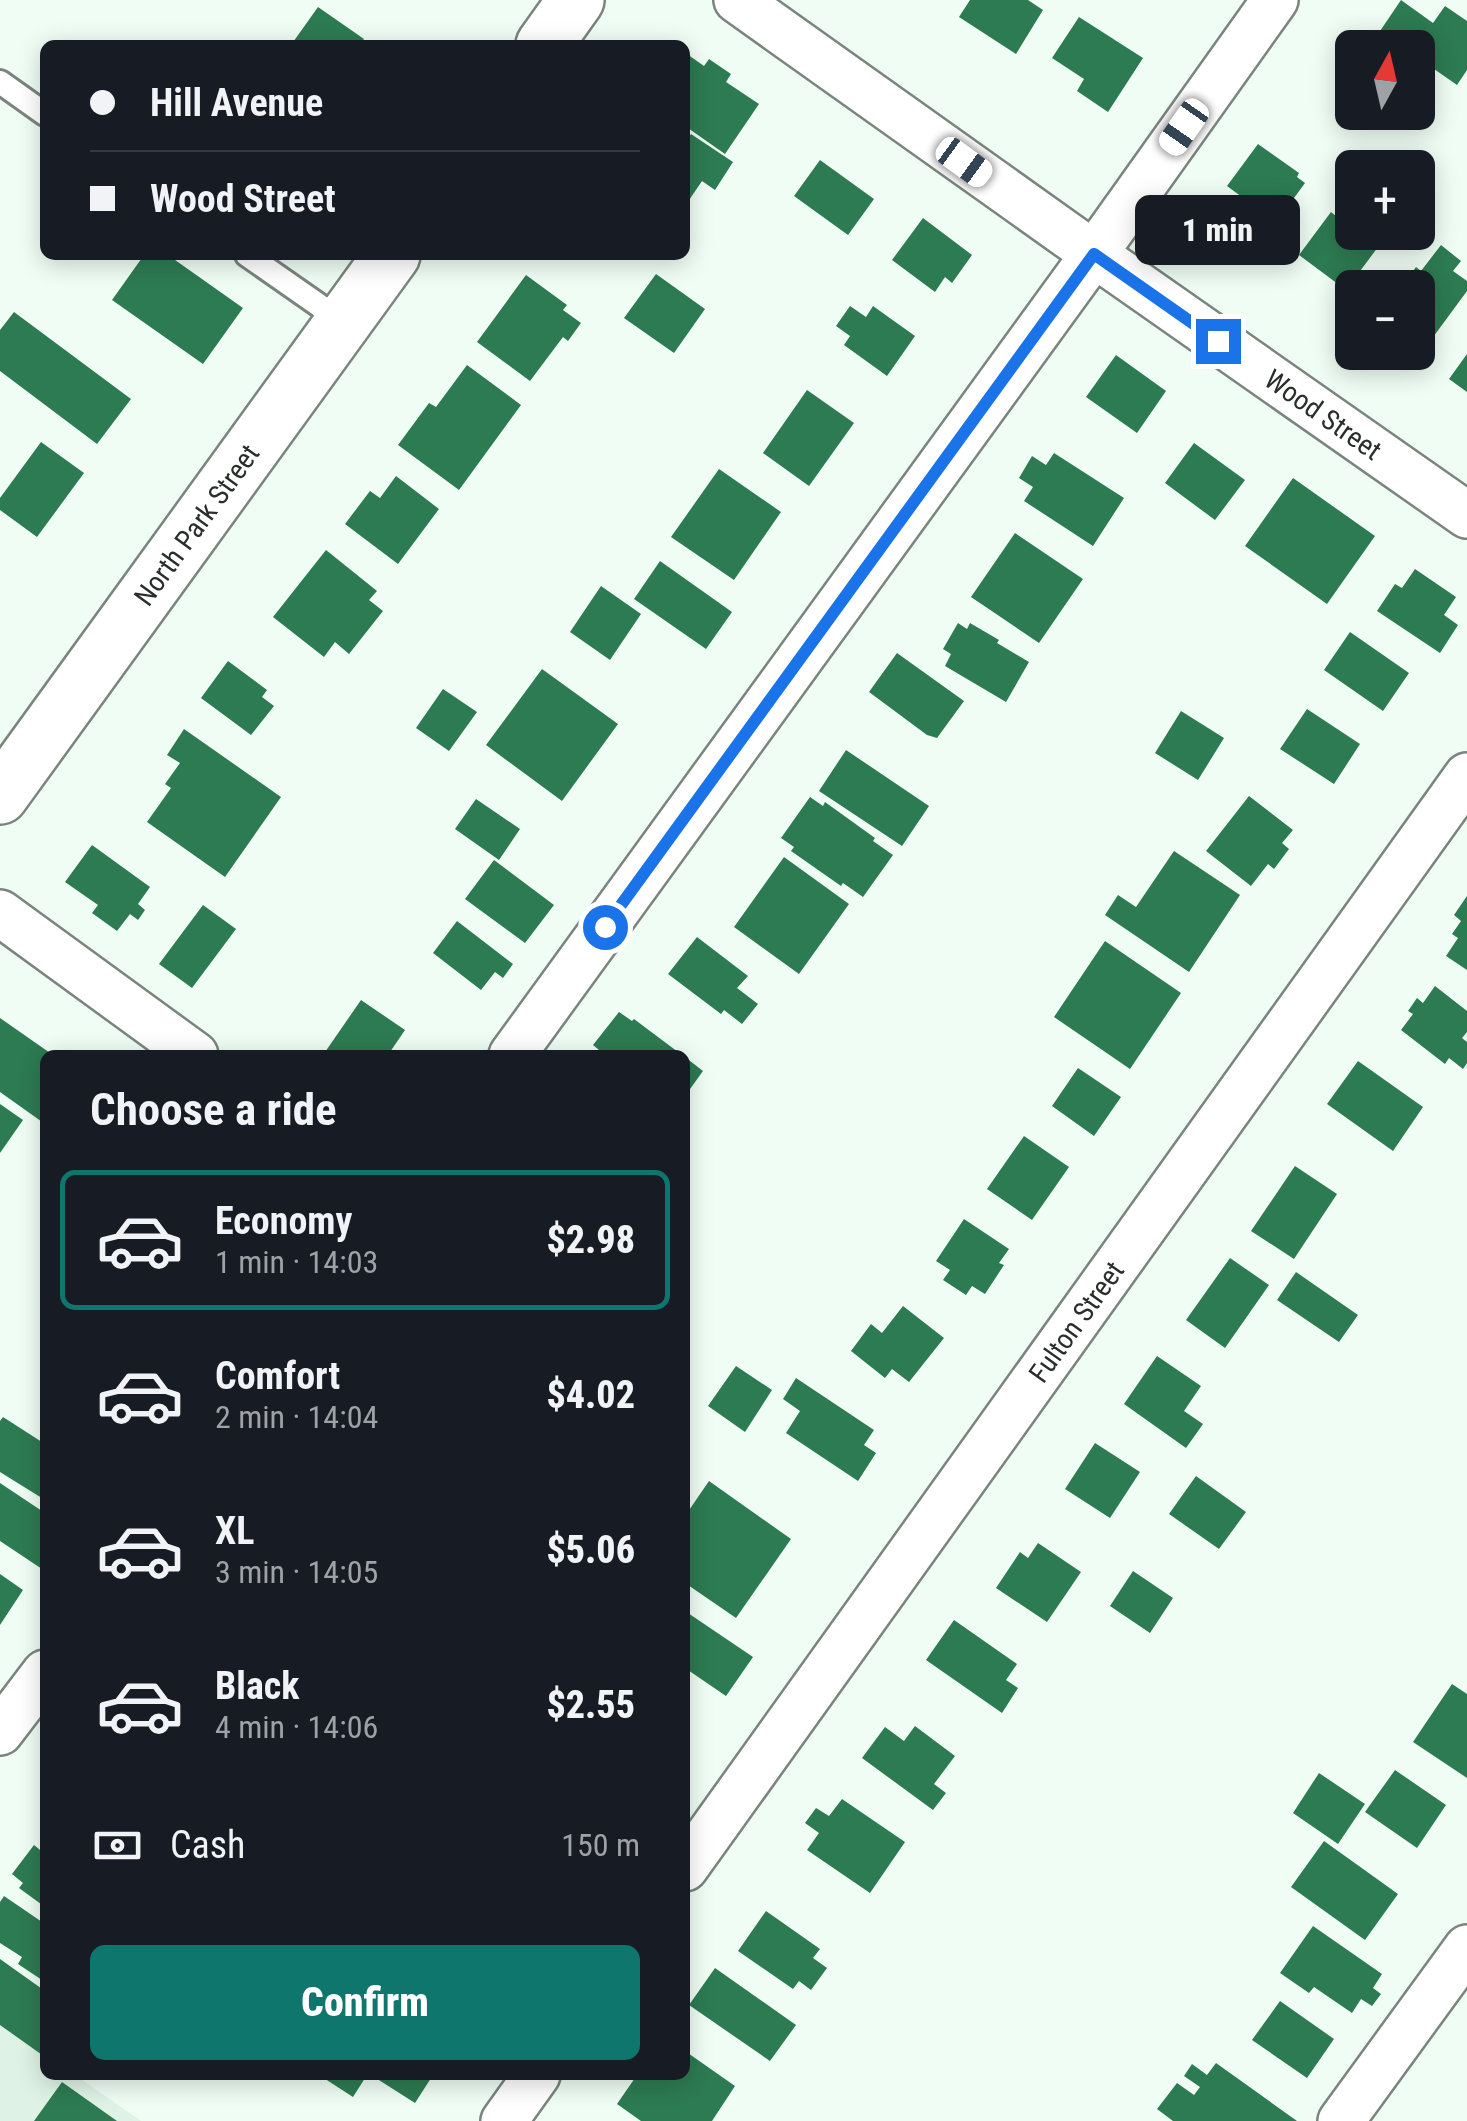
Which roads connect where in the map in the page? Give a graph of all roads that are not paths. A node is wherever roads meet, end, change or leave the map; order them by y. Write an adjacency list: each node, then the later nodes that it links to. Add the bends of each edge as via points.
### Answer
1 (576, 0): 4 (main road)
2 (738, 0): 7 (street, Wood Street)
3 (1275, 0): 7 (street)
4 (548, 40)
5 (0, 82): 6 (lane)
6 (40, 110)
7 (1094, 254): 11 (street, Wood Street); 16 (street)
8 (254, 260): 10 (lane)
9 (388, 260): 10 (main road, North Park Street)
10 (344, 322): 13 (main road, North Park Street)
11 (1467, 515)
12 (1467, 776): 19 (street, Fulton Street)
13 (0, 796)
14 (0, 913): 15 (street)
15 (188, 1050)
16 (516, 1050)
17 (40, 1680): 18 (street)
18 (0, 1732)
19 (690, 1861)
20 (1467, 1948): 23 (street)
21 (533, 2080): 22 (street)
22 (504, 2121)
23 (1341, 2121)

